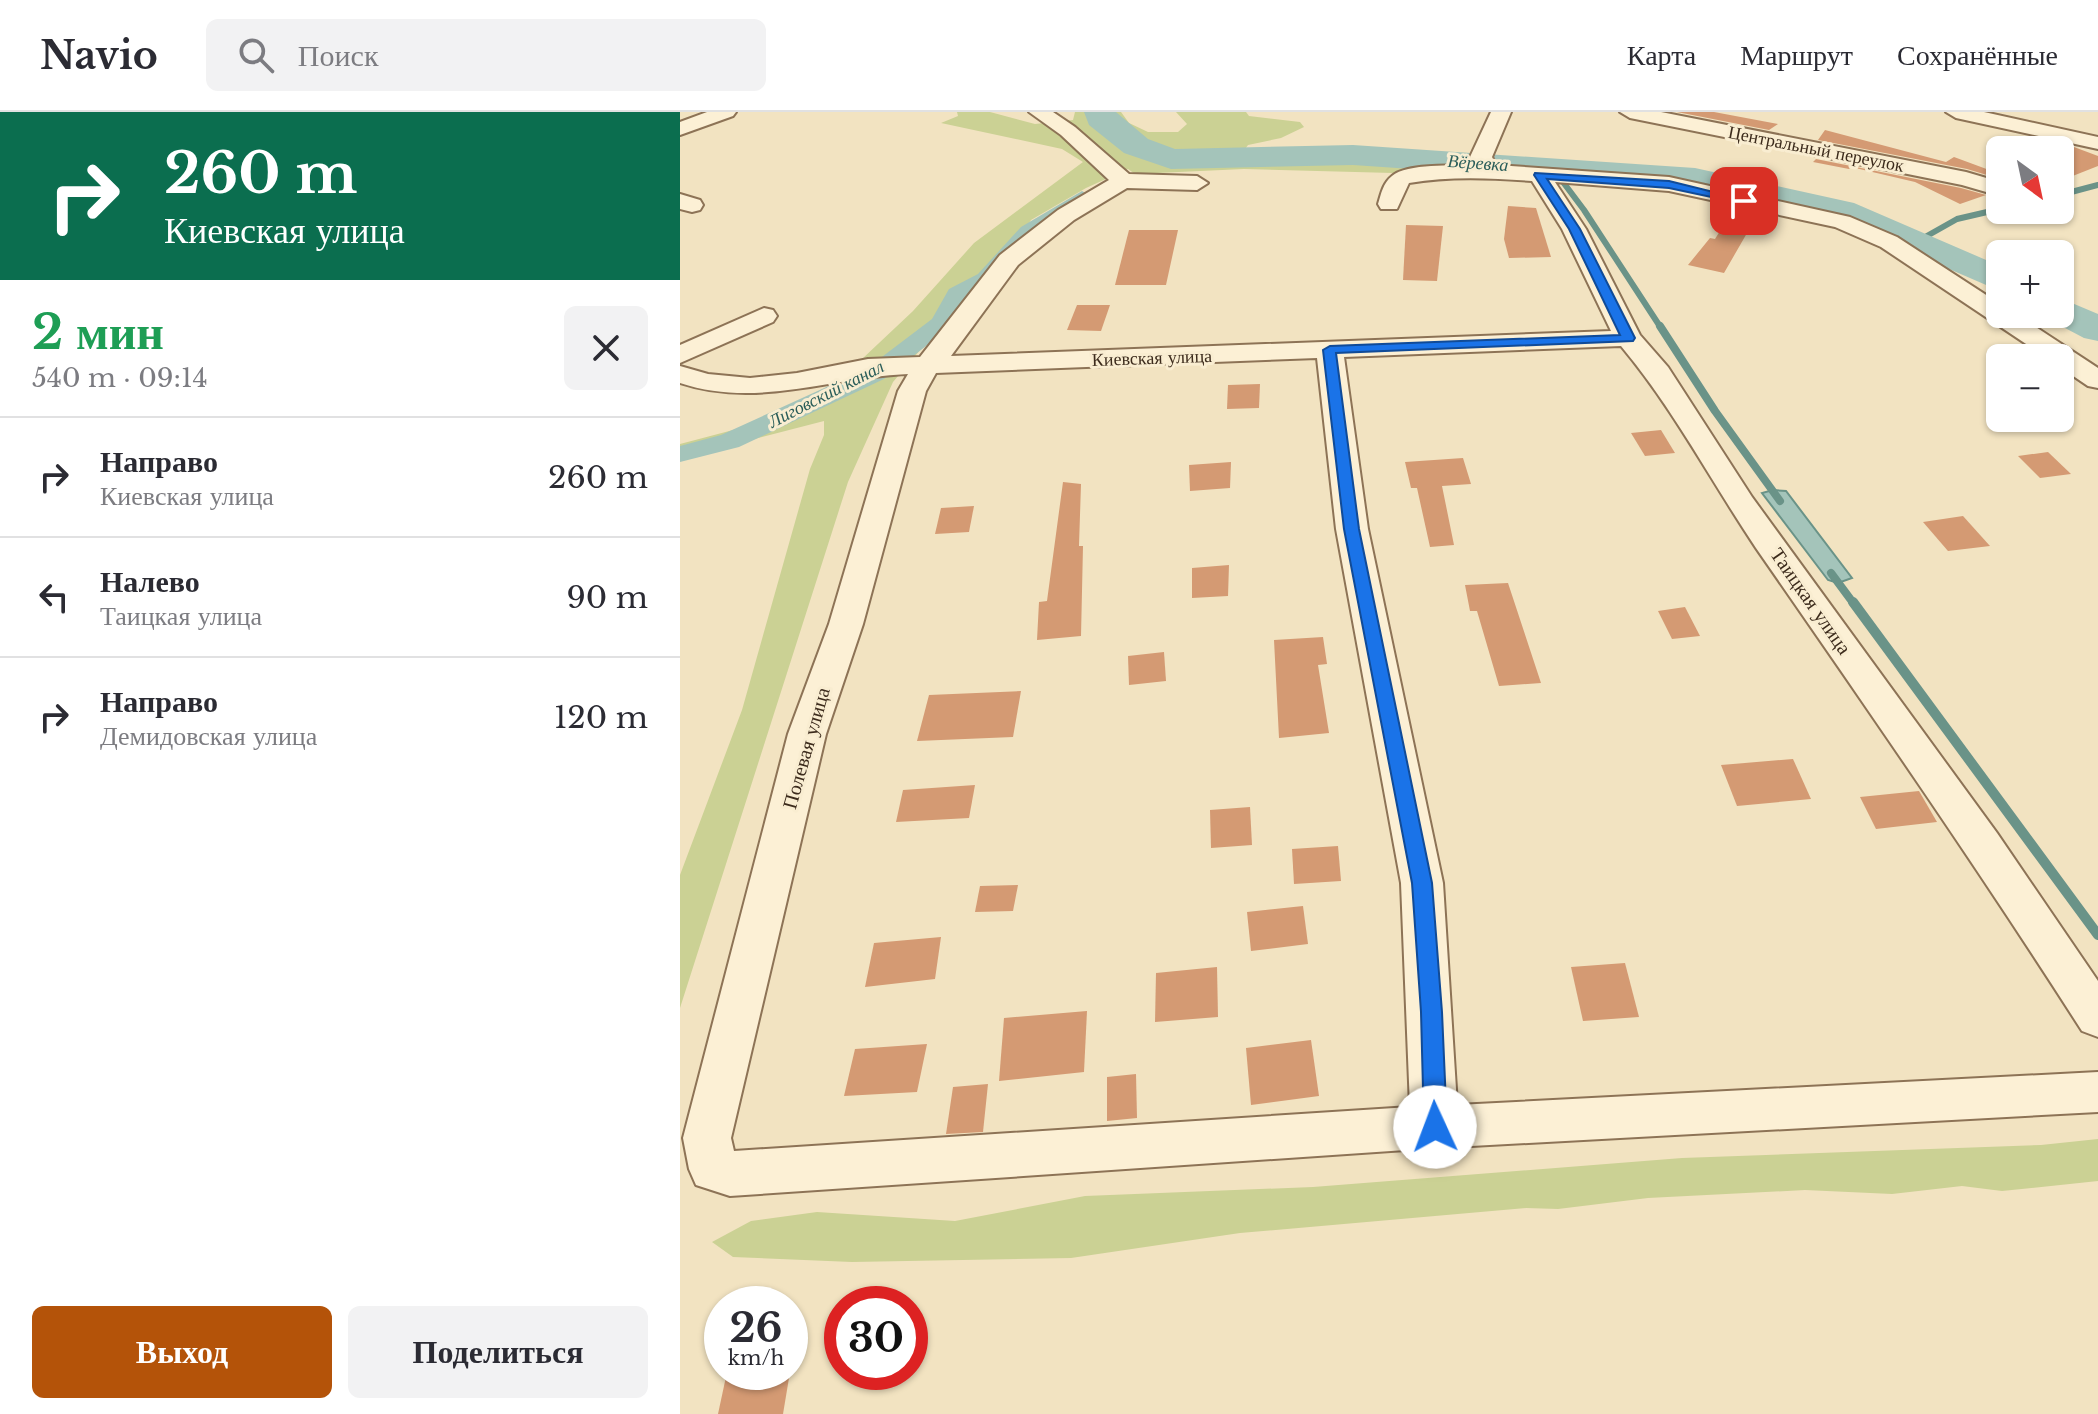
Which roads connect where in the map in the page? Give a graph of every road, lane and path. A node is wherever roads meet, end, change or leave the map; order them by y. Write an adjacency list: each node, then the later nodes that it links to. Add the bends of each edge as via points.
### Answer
1 (726, 112): 6 (street)
2 (1501, 112): 8 (street)
3 (1630, 112): 12 (street, Центральный переулок)
4 (1956, 112): 7 (street)
5 (1036, 113): 10 (street, via 1068,131)
6 (680, 129)
7 (2098, 143)
8 (1485, 164): 9 (street); 13 (street, via 1402,178)
9 (1539, 175): 15 (street, Таицкая улица, via 1574,229); 20 (street, via 1669,184 1842,222 1889,242)
10 (1123, 181): 11 (street); 18 (street, Полевая улица, via 1066,215 1009,260)
11 (1197, 183)
12 (1986, 185)
13 (1389, 204)
14 (764, 316): 17 (street)
15 (1628, 338): 16 (street, Киевская улица); 21 (street, Таицкая улица, via 1658,373 1739,500 1983,844)
16 (1330, 350): 18 (street, Киевская улица); 23 (street, via 1352,529 1422,883)
17 (680, 355)
18 (927, 365): 19 (street, Киевская улица, via 868,367 767,386 705,385); 23 (street, Полевая улица, via 912,391 846,624 807,734 707,1138 713,1169 730,1174)
19 (680, 374)
20 (2098, 380)
21 (2098, 1018)
22 (2098, 1092): 23 (street)
23 (1435, 1127)

